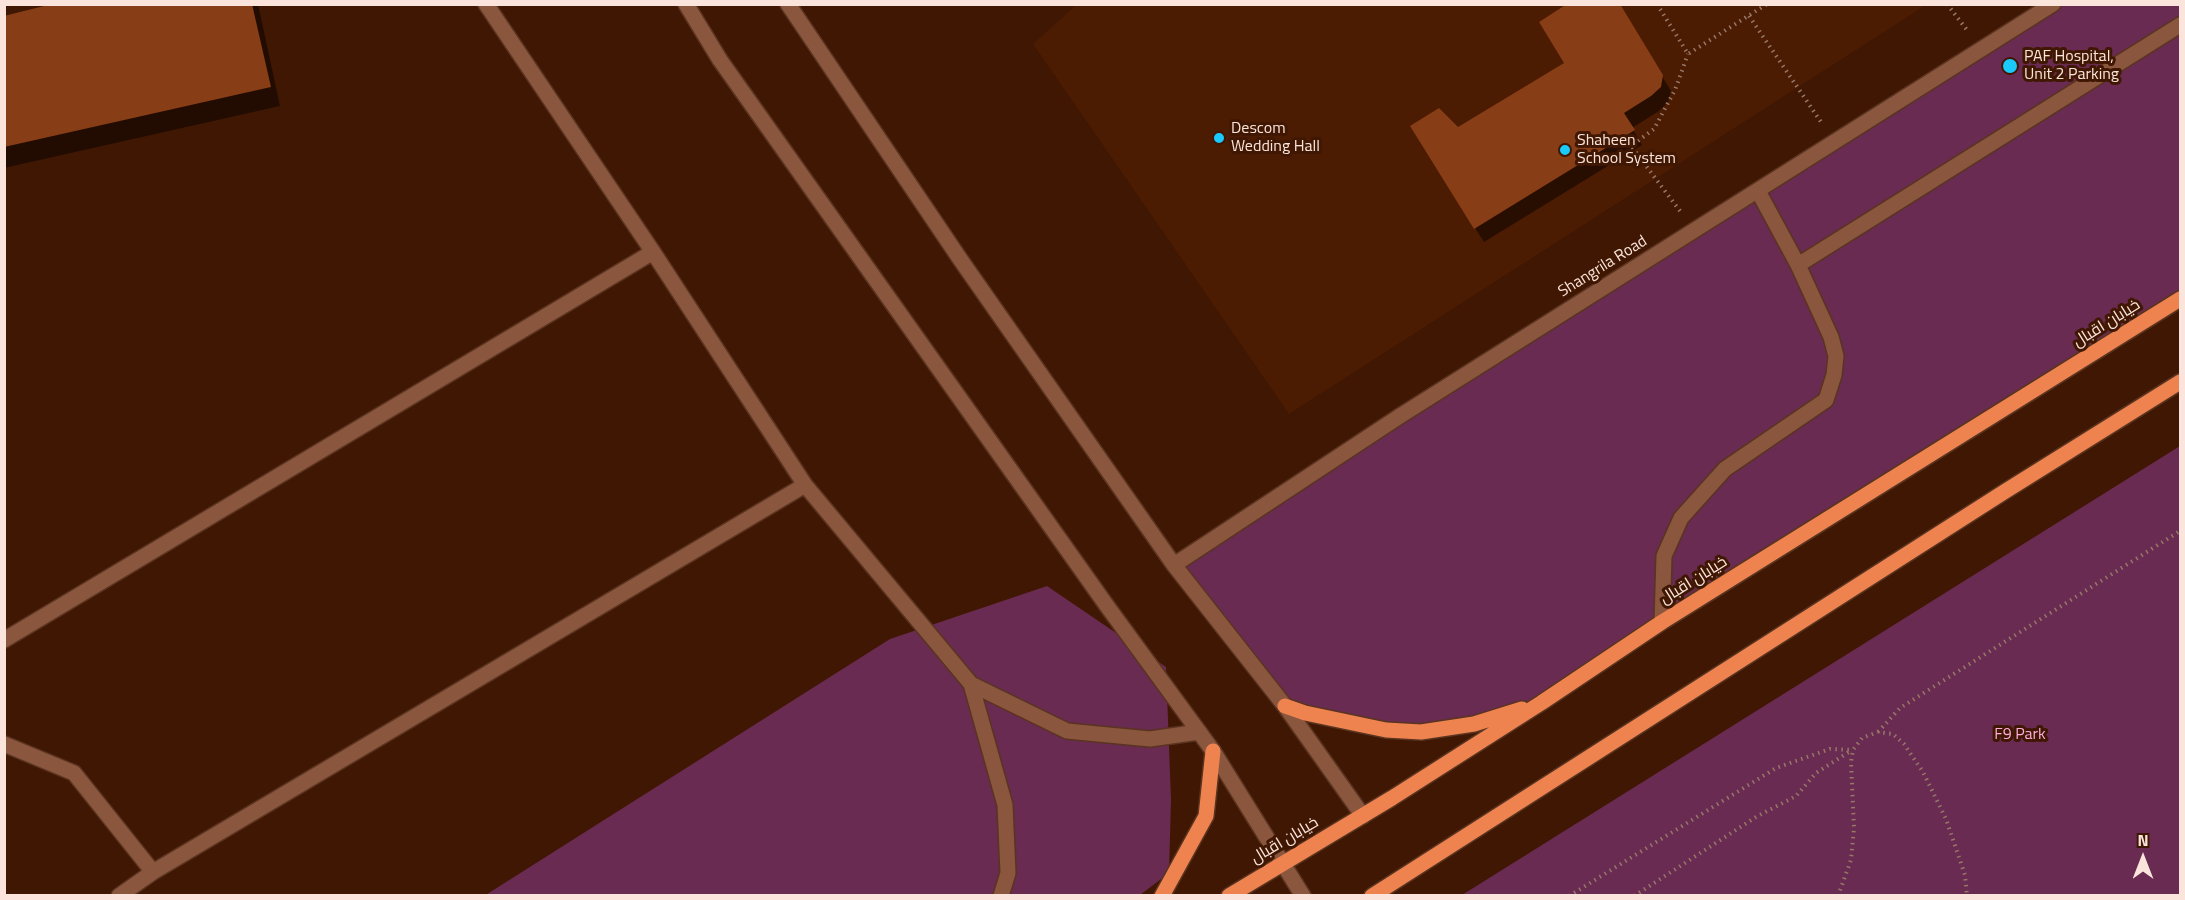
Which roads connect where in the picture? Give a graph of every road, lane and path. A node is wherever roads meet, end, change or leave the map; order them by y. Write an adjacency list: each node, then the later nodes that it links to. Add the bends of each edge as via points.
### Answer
1 (486, 4): 15 (street)
2 (686, 4): 27 (street, via 720,60)
3 (788, 4): 21 (street, via 967,269)
4 (1657, 4): 11 (path)
5 (1767, 4): 8 (path)
6 (1947, 4): 10 (path)
7 (2053, 4): 10 (street, Shangrila Road)
8 (1749, 16): 11 (path); 12 (path)
9 (2181, 25): 16 (street)
10 (1982, 49): 12 (street, Shangrila Road)
11 (1688, 54): 14 (path, via 1675,90 1653,129 1631,146)
12 (1835, 142): 13 (street, Shangrila Road)
13 (1758, 191): 14 (street, Shangrila Road); 16 (street)
14 (1695, 231): 21 (street, Shangrila Road, via 1409,410)
15 (652, 252): 19 (street); 23 (street)
16 (1798, 265): 22 (street, via 1836,356 1826,400 1725,469 1681,518 1664,556)
17 (2181, 299): 22 (main road, خیابان اقبال)
18 (2181, 382): 40 (main road)
19 (805, 485): 24 (street); 34 (street)
20 (2181, 531): 28 (path, via 1900,708)
21 (1174, 564): 26 (street)
22 (1662, 622): 25 (main road, خیابان اقبال)
23 (4, 640)
24 (971, 684): 27 (street, via 1066,731 1150,739); 36 (street, via 1005,805 1008,873)
25 (1541, 703): 26 (main road, via 1474,724 1421,732 1386,730); 32 (main road, خیابان اقبال)
26 (1285, 706): 32 (street)
27 (1199, 732): 31 (street)
28 (1878, 732): 30 (path, via 1862,738); 46 (path, via 1893,734 1923,772 1946,819 1965,875)
29 (4, 744): 34 (street, via 74,773)
30 (1853, 750): 41 (path, via 1830,749 1776,768); 42 (path, via 1816,773 1796,796 1756,817); 43 (path, via 1851,860)
31 (1213, 751): 33 (street); 37 (main road, via 1206,816)
32 (1363, 816): 33 (main road, خیابان اقبال)
33 (1283, 862): 38 (main road, خیابان اقبال); 39 (street)
34 (153, 872): 35 (street)
35 (119, 896)
36 (1001, 896)
37 (1162, 896)
38 (1229, 896)
39 (1303, 896)
40 (1372, 896)
41 (1569, 896)
42 (1634, 896)
43 (1838, 896)
44 (1891, 896): 45 (path)
45 (1896, 896)
46 (1967, 896)

